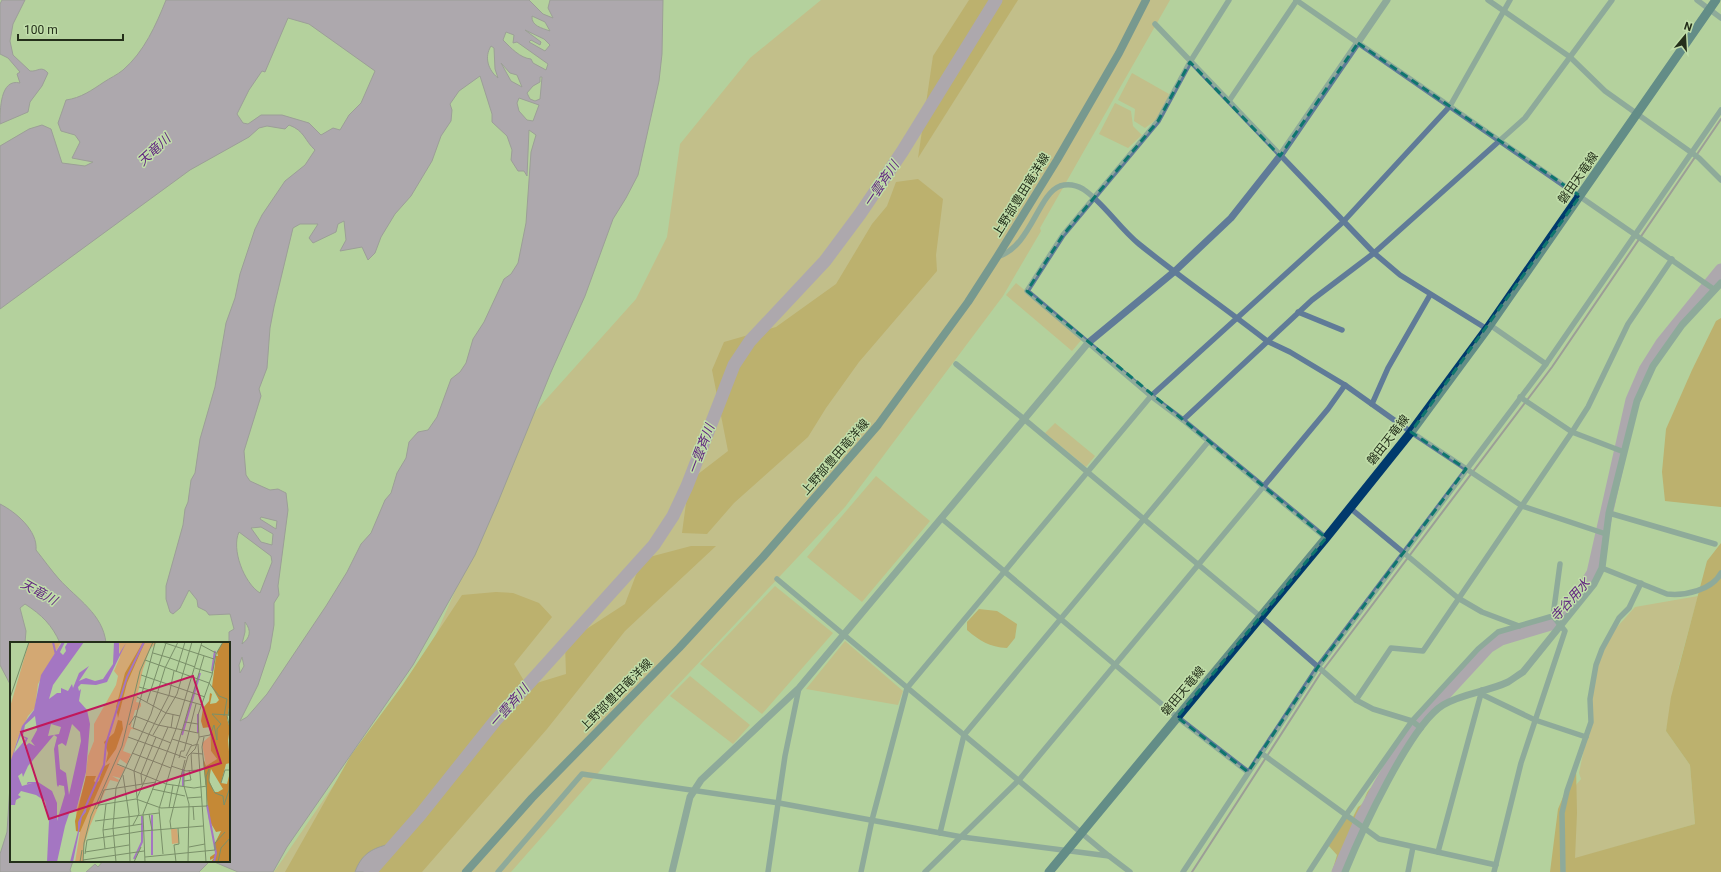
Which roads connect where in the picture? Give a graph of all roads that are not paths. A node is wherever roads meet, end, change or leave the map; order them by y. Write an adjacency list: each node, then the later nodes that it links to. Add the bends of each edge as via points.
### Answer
1 (1146, 0): 30 (main road, 上野部豊田竜洋線, via 1061,154)
2 (1229, 0): 16 (street)
3 (1297, 0): 14 (street); 17 (street)
4 (1387, 0): 14 (street)
5 (1488, 0): 11 (street)
6 (1510, 0): 11 (street)
7 (1612, 0): 15 (street)
8 (1696, 0): 10 (street)
9 (1716, 0): 10 (main road, 磐田天竜線)
10 (1709, 9): 12 (street); 20 (main road, 磐田天竜線)
11 (1504, 11): 15 (street); 18 (street)
12 (1721, 18)
13 (1156, 24): 16 (street)
14 (1358, 43): 18 (street); 23 (street)
15 (1570, 57): 20 (street, via 1605,91); 21 (street, via 1525,118)
16 (1190, 62): 17 (street); 26 (street, via 1158,121)
17 (1229, 102): 23 (street)
18 (1450, 106): 21 (street); 27 (street)
19 (1721, 110): 22 (street)
20 (1636, 114): 22 (street); 25 (main road, 磐田天竜線)
21 (1501, 141): 25 (street); 29 (street)
22 (1692, 152): 24 (street); 28 (street)
23 (1280, 156): 27 (street); 32 (street, via 1231,218)
24 (1721, 180)
25 (1580, 196): 28 (street); 38 (main road, 磐田天竜線)
26 (1092, 198): 30 (street, via 1077,187 1058,187 1051,192 1019,242 1005,255); 32 (street, via 1138,243); 41 (street, via 1062,235 1027,291)
27 (1343, 222): 29 (street); 37 (street)
28 (1636, 234): 31 (street); 43 (street)
29 (1374, 253): 35 (street); 36 (street)
30 (997, 257): 108 (main road, 上野部豊田竜洋線, via 968,302 878,425 763,558 532,798)
31 (1672, 259): 34 (street); 51 (street, via 1628,324 1588,406)
32 (1175, 271): 37 (street); 41 (street)
33 (1721, 283): 34 (street)
34 (1715, 290): 53 (street, via 1682,325 1653,366 1637,401)
35 (1430, 295): 38 (street); 47 (street, via 1388,368)
36 (1298, 312): 39 (street); 40 (street)
37 (1236, 317): 40 (street); 45 (street)
38 (1489, 327): 43 (street); 50 (main road, 磐田天竜線)
39 (1342, 330)
40 (1267, 341): 44 (street); 49 (street)
41 (1088, 343): 45 (street); 48 (street)
42 (956, 364): 48 (street)
43 (1546, 364): 46 (street)
44 (1345, 385): 47 (street); 56 (street)
45 (1151, 396): 49 (street); 55 (street)
46 (1520, 397): 51 (street); 54 (street)
47 (1372, 404): 50 (street)
48 (1024, 419): 55 (street); 60 (street)
49 (1183, 420): 52 (street)
50 (1411, 432): 54 (street); 58 (main road, 磐田天竜線)
51 (1572, 432): 53 (street); 57 (street)
52 (1208, 442): 56 (street); 61 (street)
53 (1624, 452): 59 (street)
54 (1466, 469): 57 (street); 65 (street)
55 (1088, 473): 61 (street); 69 (street)
56 (1263, 486): 63 (street); 66 (street)
57 (1522, 506): 62 (street); 73 (street)
58 (1350, 508): 63 (main road, 磐田天竜線); 65 (street)
59 (1609, 513): 62 (street); 64 (street)
60 (941, 518): 69 (street); 79 (street)
61 (1143, 520): 66 (street); 76 (street)
62 (1606, 534): 68 (street)
63 (1326, 538): 75 (main road, 磐田天竜線)
64 (1715, 544)
65 (1404, 553): 73 (street); 81 (street)
66 (1198, 564): 75 (street); 80 (street)
67 (1560, 564): 74 (street)
68 (1602, 568): 72 (street); 77 (street, via 1594,584)
69 (1004, 571): 76 (street); 83 (street)
70 (1721, 573): 72 (street, via 1713,584 1674,595)
71 (777, 579): 79 (street)
72 (1641, 583): 91 (street, via 1629,608 1619,618 1596,665 1590,699 1591,722)
73 (1458, 598): 78 (street, via 1482,612); 85 (street, via 1423,651 1391,648)
74 (1553, 616): 77 (street); 78 (street)
75 (1261, 617): 81 (street); 86 (main road, 磐田天竜線)
76 (1061, 618): 80 (street); 90 (street)
77 (1561, 625): 84 (street, via 1523,672 1508,682); 87 (street, via 1565,631)
78 (1519, 626): 88 (street, via 1498,632 1489,638)
79 (844, 634): 82 (street); 83 (street)
80 (1114, 664): 86 (street); 94 (street)
81 (1318, 667): 85 (street); 92 (street)
82 (799, 688): 95 (street, via 701,780); 96 (street, via 785,756)
83 (908, 688): 90 (street); 98 (street)
84 (1482, 692): 87 (street); 89 (street, via 1454,699 1440,707); 105 (street)
85 (1356, 700): 88 (street, via 1373,709)
86 (1177, 717): 93 (street); 101 (main road, 磐田天竜線)
87 (1535, 720): 91 (street); 107 (street, via 1519,768)
88 (1412, 721): 89 (street); 97 (street)
89 (1421, 728): 99 (street)
90 (964, 735): 94 (street); 100 (street)
91 (1586, 738): 121 (street, via 1562,812)
92 (1261, 753): 93 (street); 97 (street)
93 (1248, 772): 116 (street)
94 (1019, 780): 101 (street); 102 (street)
95 (694, 790): 96 (street); 109 (street, via 582,774); 110 (street)
96 (779, 803): 98 (street); 111 (street)
97 (1346, 815): 99 (street); 117 (street)
98 (872, 820): 100 (street); 112 (street)
99 (1364, 828): 103 (street, via 1379,839); 118 (street)
100 (940, 833): 102 (street)
101 (1082, 833): 104 (main road, 磐田天竜線); 106 (street)
102 (962, 837): 104 (street); 113 (street)
103 (1413, 847): 105 (street); 119 (street)
104 (1068, 850): 106 (street); 114 (main road, 磐田天竜線)
105 (1438, 852): 107 (street)
106 (1109, 856): 115 (street)
107 (1496, 866): 120 (street)
108 (466, 872)
109 (498, 872)
110 (672, 872)
111 (768, 872)
112 (861, 872)
113 (926, 872)
114 (1049, 872)
115 (1130, 872)
116 (1183, 872)
117 (1309, 872)
118 (1345, 872)
119 (1408, 872)
120 (1494, 872)
121 (1563, 872)

